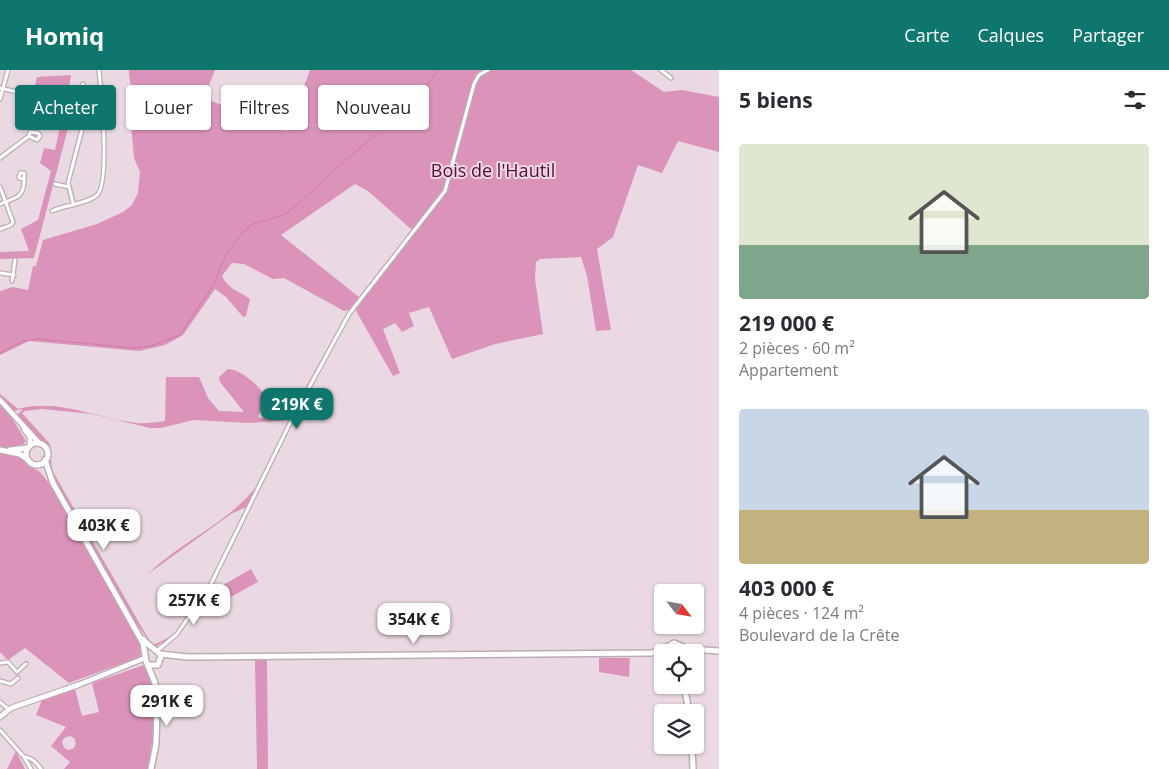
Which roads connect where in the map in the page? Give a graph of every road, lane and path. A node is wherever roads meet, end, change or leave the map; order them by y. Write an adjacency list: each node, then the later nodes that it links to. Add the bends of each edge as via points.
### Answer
1 (8, 70): 7 (street)
2 (99, 70): 6 (street)
3 (488, 70): 36 (street, via 474,84 445,191 349,314 210,586 177,634)
4 (661, 70): 5 (street)
5 (671, 78)
6 (100, 85)
7 (1, 88): 8 (street); 9 (street)
8 (15, 92)
9 (0, 99)
10 (82, 130): 16 (street)
11 (102, 130): 19 (street, via 103,186 93,198)
12 (29, 136): 13 (street)
13 (0, 158)
14 (24, 179): 18 (street, via 21,193)
15 (55, 184): 16 (street)
16 (69, 187): 19 (street)
17 (0, 188): 18 (street)
18 (2, 203): 21 (street, via 13,222)
19 (73, 203): 20 (street)
20 (52, 211)
21 (0, 228)
22 (15, 260): 24 (street)
23 (0, 272): 24 (street)
24 (14, 275): 25 (street)
25 (12, 281)
26 (0, 401): 27 (street); 28 (street, via 29,436)
27 (40, 444): 28 (main road); 31 (main road, via 47,451)
28 (29, 447): 29 (main road); 30 (main road)
29 (1, 450): 30 (main road)
30 (27, 459): 32 (main road)
31 (45, 460): 32 (main road); 33 (main road)
32 (37, 464): 33 (main road)
33 (54, 483): 34 (main road)
34 (136, 628): 36 (main road); 42 (main road)
35 (704, 649): 37 (main road)
36 (157, 651): 41 (main road); 42 (main road); 44 (main road)
37 (719, 651)
38 (654, 652): 39 (main road)
39 (650, 653): 40 (main road); 41 (main road)
40 (654, 654)
41 (178, 657): 44 (main road)
42 (147, 660): 44 (main road); 48 (main road); 50 (street)
43 (0, 663): 45 (street, via 8,662 17,672)
44 (159, 663): 48 (main road)
45 (26, 664)
46 (18, 678): 47 (street, via 11,684)
47 (0, 681)
48 (155, 683): 57 (main road, via 157,725)
49 (0, 702): 50 (street)
50 (8, 709): 51 (street)
51 (0, 717)
52 (0, 730): 54 (street)
53 (692, 754): 58 (main road)
54 (24, 757): 55 (street); 56 (street, via 36,762)
55 (31, 769)
56 (41, 769)
57 (151, 769)
58 (693, 769)

